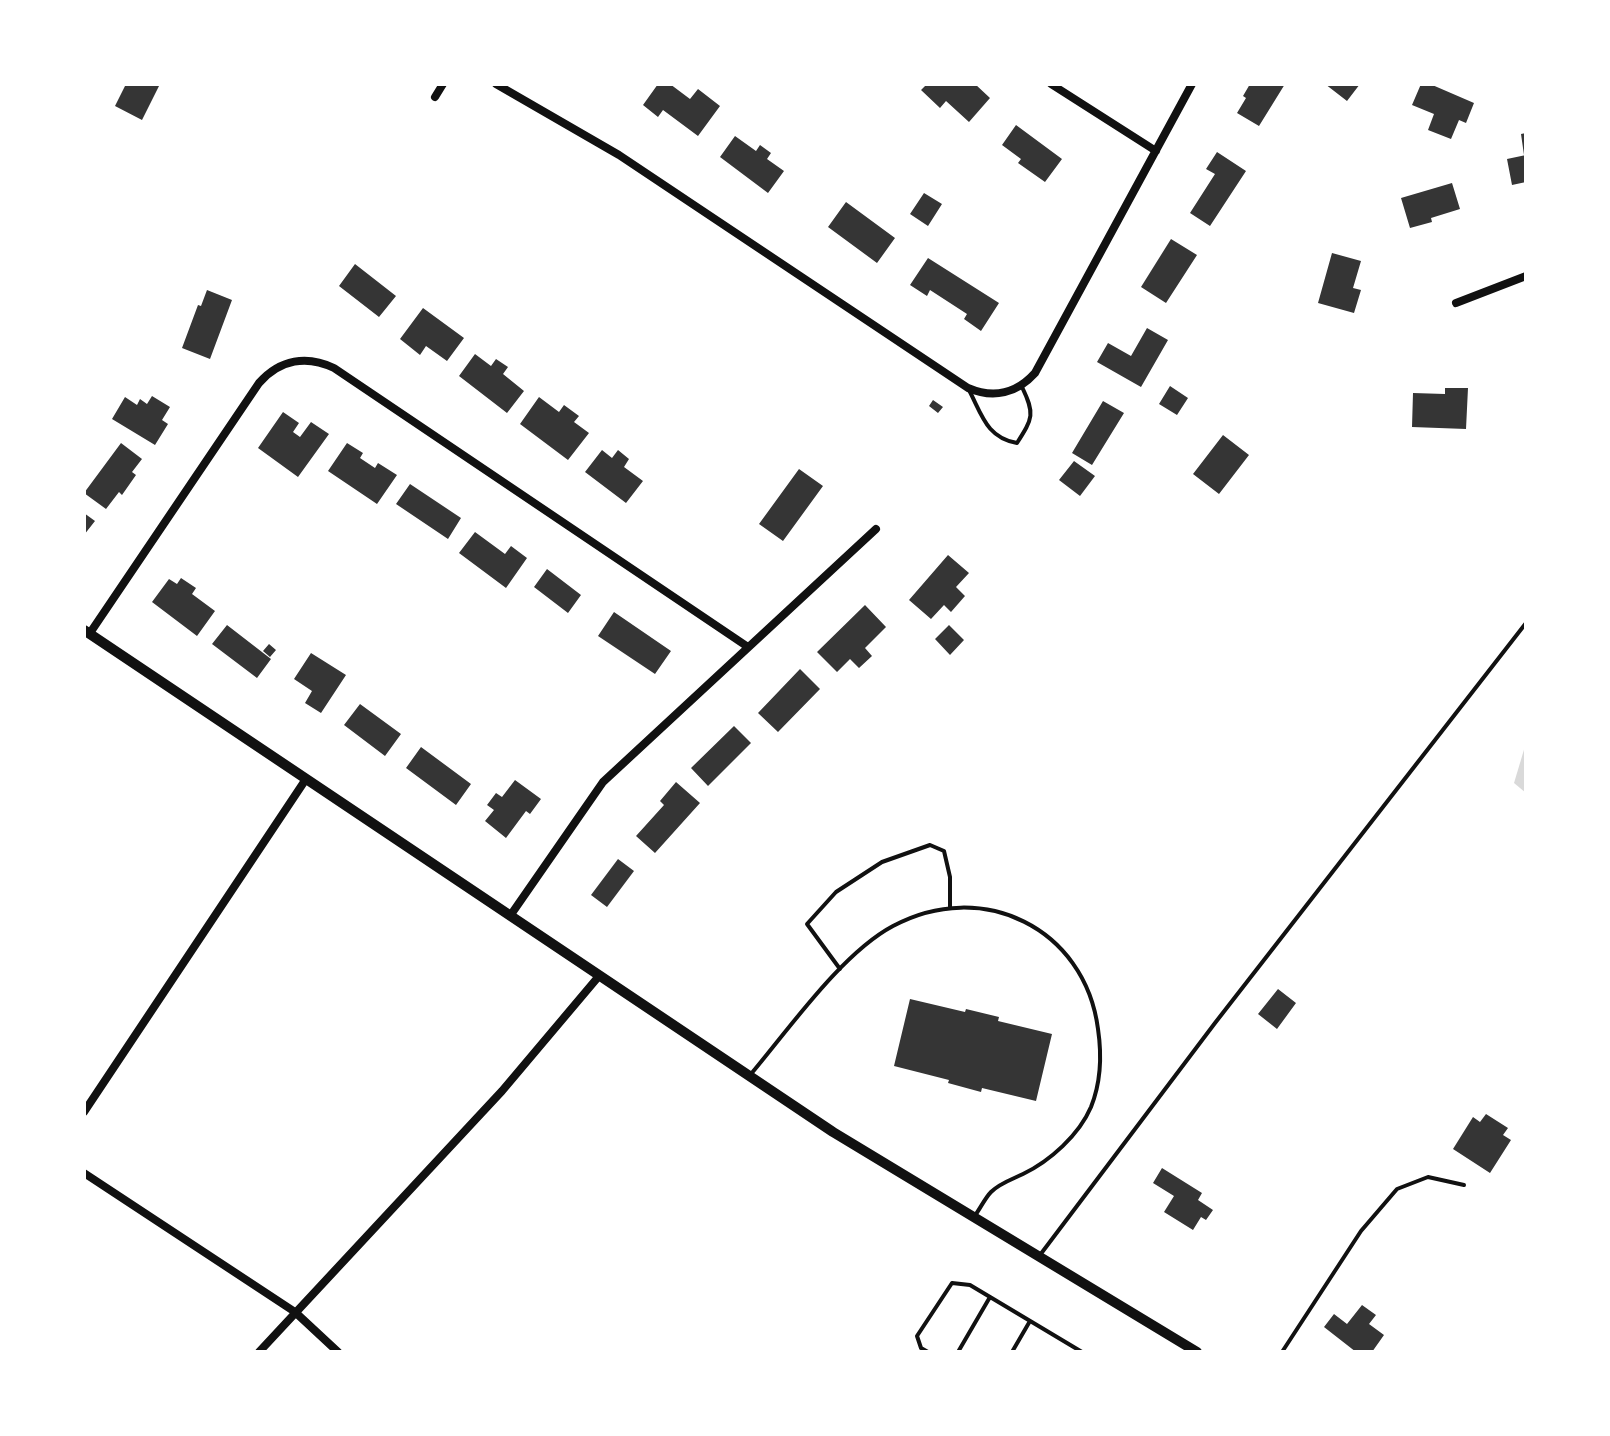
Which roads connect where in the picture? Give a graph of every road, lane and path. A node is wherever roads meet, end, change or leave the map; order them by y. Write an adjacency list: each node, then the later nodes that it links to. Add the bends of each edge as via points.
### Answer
1 (443, 84): 5 (street)
2 (496, 84): 10 (street, via 645,172)
3 (1051, 84): 6 (street)
4 (1192, 84): 6 (street)
5 (435, 97)
6 (1156, 151): 9 (street, via 1035,373)
7 (1526, 276): 8 (street)
8 (1456, 303)
9 (1021, 386): 10 (street, via 996,394); 10 (lane, via 1032,408 1031,421 1017,443 1001,440 988,426)
10 (968, 388)
11 (876, 529): 14 (street)
12 (1526, 623): 25 (lane)
13 (87, 632): 14 (street, via 259,383 290,362 313,360 334,368); 15 (street)
14 (748, 647): 17 (street, via 603,782)
15 (306, 779): 17 (street); 21 (street)
16 (950, 907): 18 (lane, via 893,926); 18 (lane, via 944,851 930,845 882,862 836,892 807,924); 24 (lane, via 986,908 1021,919 1047,935 1083,980 1096,1011 1101,1046 1099,1082 1090,1110 1066,1143 991,1192)
17 (510, 916): 19 (street)
18 (840, 969): 20 (lane)
19 (599, 976): 20 (street); 27 (street, via 502,1091)
20 (749, 1076): 24 (street)
21 (84, 1112)
22 (84, 1173): 27 (street)
23 (1464, 1185): 37 (lane, via 1428,1177 1397,1189 1361,1231)
24 (974, 1218): 25 (street)
25 (1038, 1257): 36 (street)
26 (990, 1297): 28 (lane); 32 (lane, via 970,1285 952,1283 917,1336); 33 (lane)
27 (295, 1312): 30 (street); 31 (street)
28 (1030, 1321): 29 (lane); 34 (lane)
29 (1073, 1350): 35 (lane)
30 (259, 1352)
31 (338, 1352)
32 (928, 1352)
33 (958, 1352)
34 (1012, 1352)
35 (1082, 1352)
36 (1197, 1352)
37 (1282, 1352)

